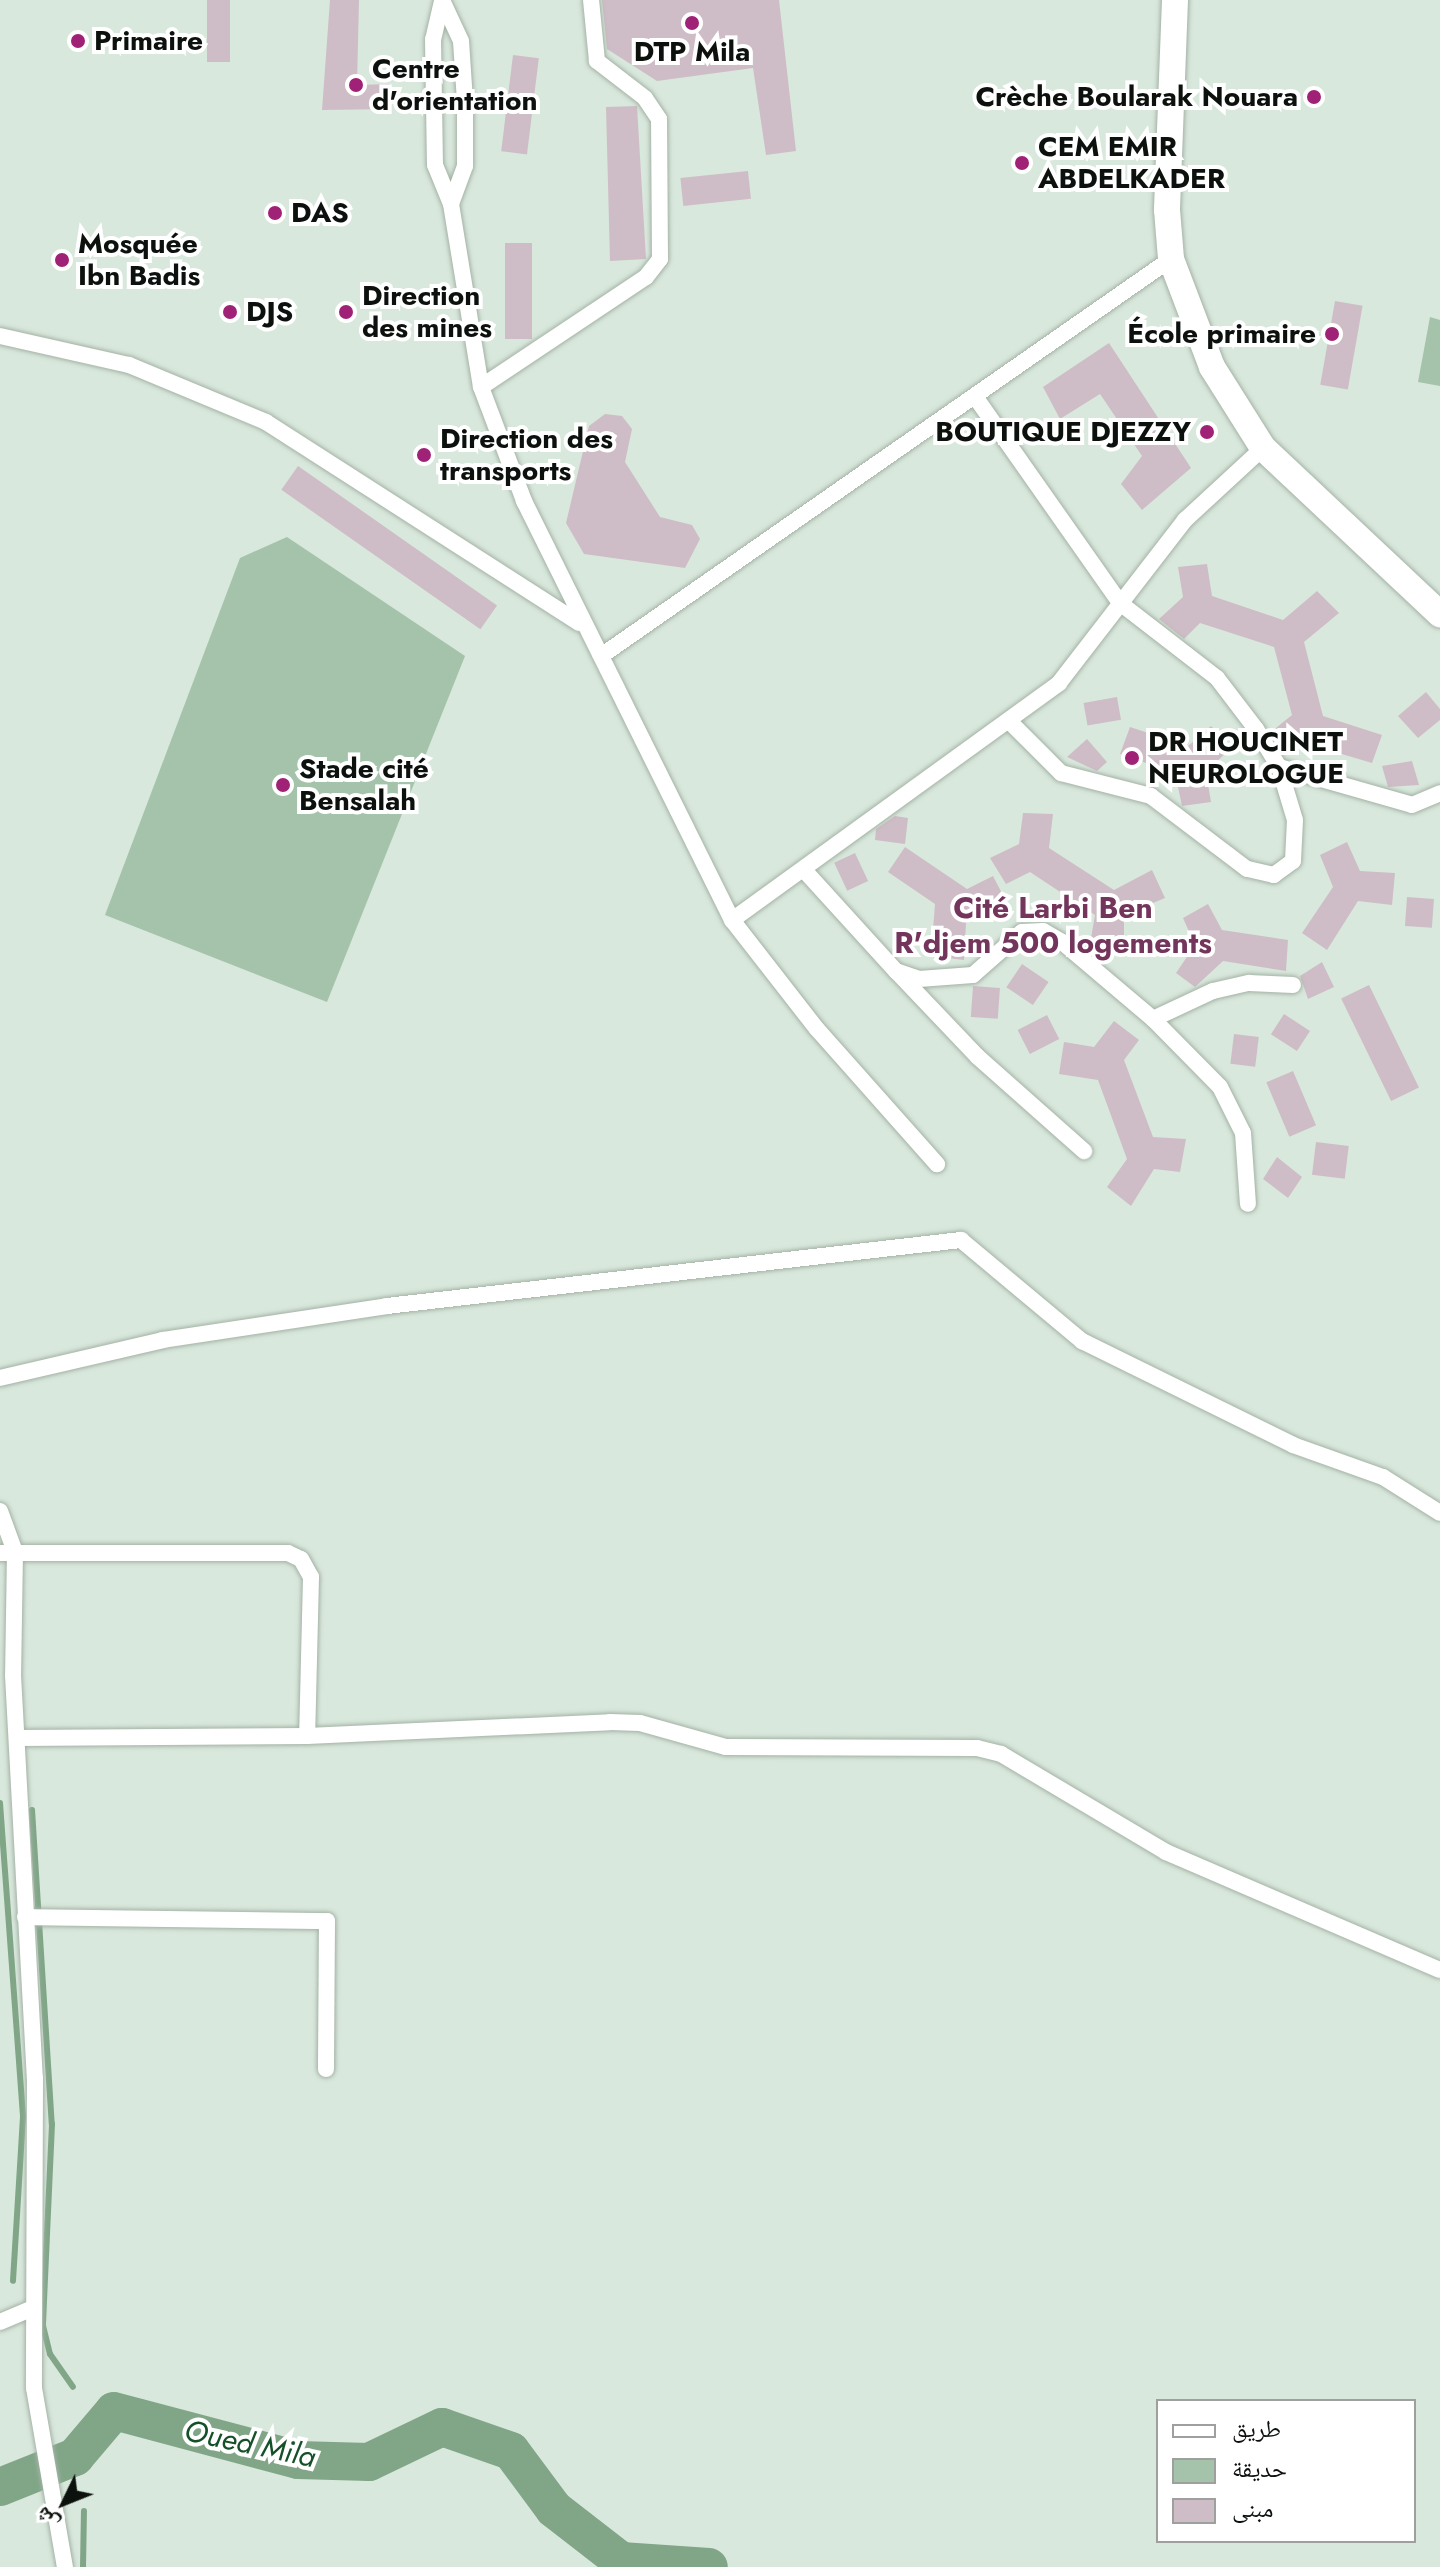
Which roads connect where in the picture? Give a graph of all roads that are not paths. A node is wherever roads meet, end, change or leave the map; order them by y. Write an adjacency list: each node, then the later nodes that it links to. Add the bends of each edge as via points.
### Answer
1 (442, 0): 4 (street, via 433,39 435,165); 4 (street, via 461,41 465,101 465,166)
2 (591, 0): 7 (street, via 597,61 645,98 659,119 660,259 646,277)
3 (1175, 0): 5 (main road, via 1167,210)
4 (451, 204): 7 (street)
5 (1171, 259): 8 (street); 9 (main road, via 1212,367)
6 (0, 336): 12 (street, via 129,365 266,422)
7 (481, 387): 12 (street)
8 (976, 398): 10 (street); 13 (street)
9 (1263, 448): 10 (street, via 1185,520); 11 (main road)
10 (1120, 603): 14 (street, via 1059,683); 15 (street, via 1217,678)
11 (1440, 614)
12 (581, 624): 13 (street)
13 (601, 656): 18 (street)
14 (1009, 721): 15 (street, via 1061,773 1151,796 1261,875 1285,870 1298,851); 17 (street, via 853,828)
15 (1279, 767): 16 (street, via 1412,805)
16 (1440, 793)
17 (804, 870): 18 (street); 19 (street)
18 (732, 920): 23 (street, via 817,1029)
19 (896, 971): 21 (street, via 947,981 973,975 1022,932 1043,931); 22 (street, via 978,1057)
20 (1293, 985): 21 (street, via 1249,983 1213,991)
21 (1153, 1019): 24 (street, via 1203,1067 1235,1114 1249,1168)
22 (1084, 1151)
23 (937, 1164)
24 (1248, 1204)
25 (0, 1378): 27 (street, via 163,1340 387,1306 961,1240 1082,1341 1293,1445 1383,1477)
26 (0, 1511): 28 (street)
27 (1440, 1513)
28 (8, 1552): 29 (street); 30 (street, via 288,1553 301,1559 311,1577)
29 (6, 1676): 31 (street)
30 (307, 1736): 31 (street); 33 (street, via 610,1722 640,1723 726,1747 977,1748 1001,1754 1166,1852)
31 (17, 1738): 32 (street)
32 (25, 1917): 34 (street, via 327,1921); 35 (street, via 35,2078)
33 (1440, 1970)
34 (326, 2069)
35 (31, 2309): 36 (street); 37 (street, via 39,2441)
36 (0, 2322)
37 (65, 2567)

